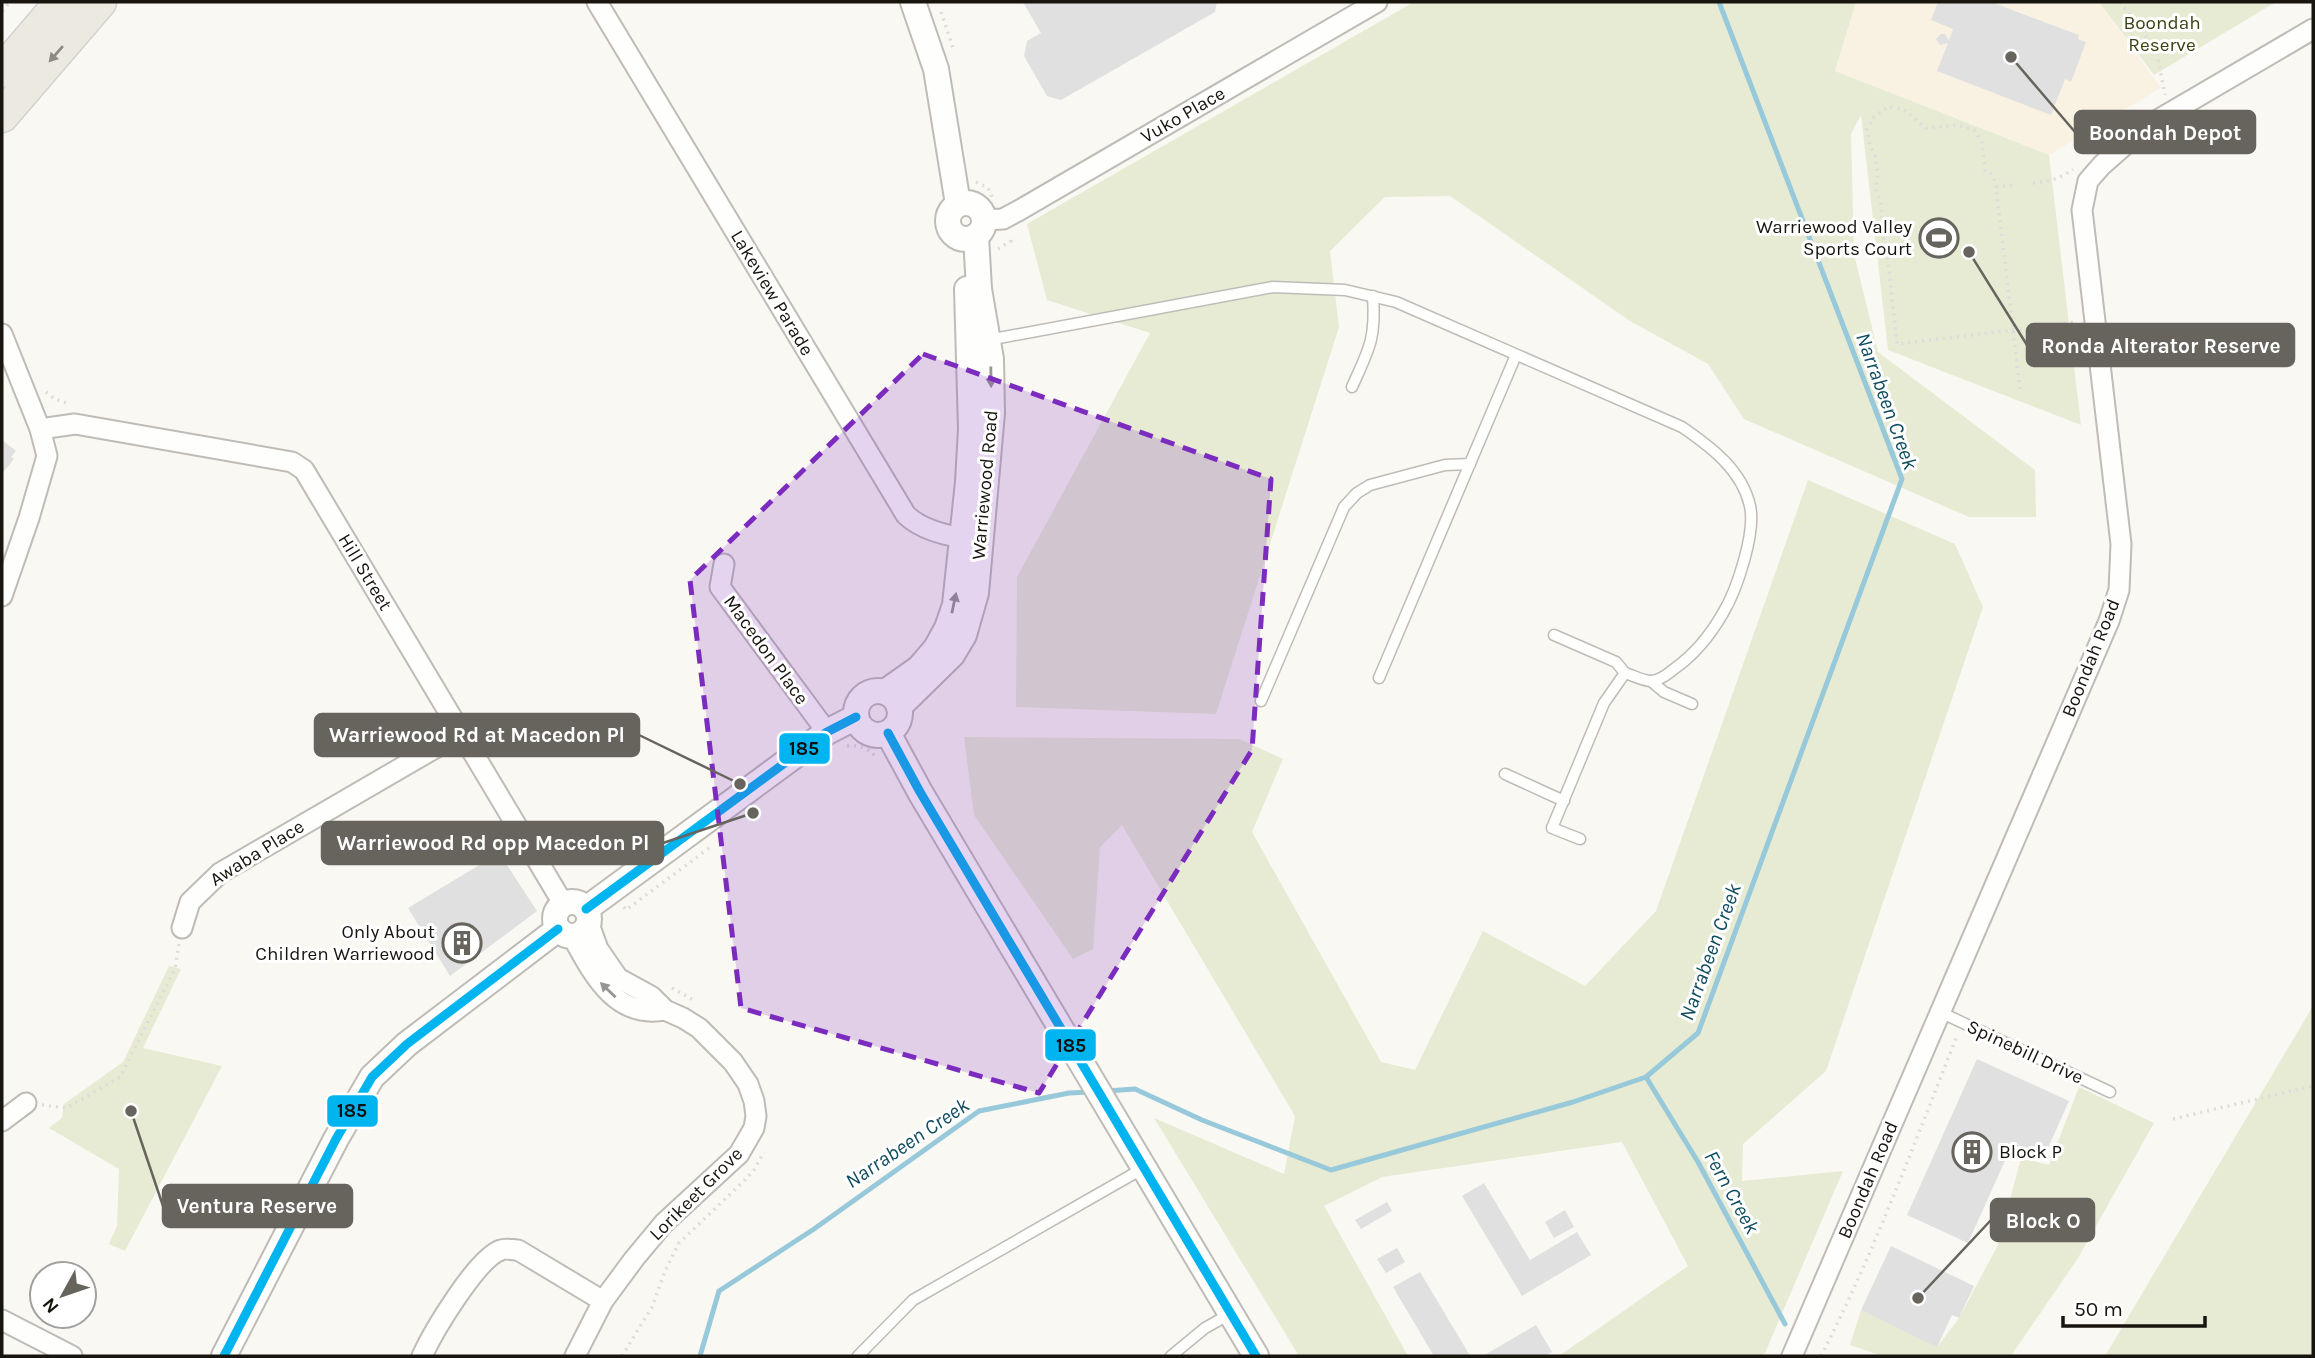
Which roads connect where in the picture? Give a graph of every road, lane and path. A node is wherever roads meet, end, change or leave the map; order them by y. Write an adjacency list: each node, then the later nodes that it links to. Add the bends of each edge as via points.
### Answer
1 (10, 2): 8 (path)
2 (61, 2): 10 (highway)
3 (100, 2): 12 (highway, one-way to 12)
4 (597, 2): 30 (street, Lakeview Parade, via 906,515 933,531)
5 (913, 2): 17 (street, via 936,69 958,204 948,223 956,237)
6 (1377, 2): 17 (street, Vuko Place)
7 (2120, 2): 11 (path, via 2156,49)
8 (2, 10)
9 (2313, 29): 11 (street, Boondah Road)
10 (2, 71)
11 (2169, 112): 52 (street, Boondah Road, via 2144,128 2095,173 2088,181 2082,210 2121,544 2119,590)
12 (2, 116)
13 (2081, 163): 14 (path, via 2066,175)
14 (2033, 183)
15 (2012, 185): 16 (path)
16 (1996, 187): 22 (path); 22 (path, via 1993,175 1984,170 1982,143 1975,130 1958,125 1926,128 1903,108 1888,107 1874,117 1867,130 1878,174 1876,190 1897,344)
17 (975, 232): 24 (street, Warriewood Road); 30 (street, Warriewood Road, via 968,482)
18 (1373, 296): 24 (lane, via 1273,287); 25 (lane); 26 (lane, via 1372,342)
19 (2079, 322): 20 (path)
20 (2050, 325)
21 (2030, 328): 22 (path)
22 (2013, 330): 27 (path)
23 (2, 334): 28 (street)
24 (988, 340): 30 (street, Warriewood Road, one-way to 30, via 992,413)
25 (1516, 355): 29 (lane); 36 (lane, via 1682,427 1734,471 1750,505 1752,528 1724,612 1684,662)
26 (1352, 387)
27 (2020, 388)
28 (40, 429): 32 (street, via 47,456 45,469); 41 (street, Hill Street, via 75,424 292,462 304,470)
29 (1470, 464): 35 (lane); 38 (lane, via 1445,465 1370,485 1344,507)
30 (971, 539): 37 (street, Warriewood Road, via 942,639)
31 (724, 564): 43 (street, Macedon Place, via 720,587)
32 (2, 596)
33 (1554, 635): 34 (lane, via 1616,662)
34 (1625, 673): 36 (lane); 46 (lane, via 1604,704)
35 (1379, 678)
36 (1651, 681): 39 (lane)
37 (892, 700): 40 (street, via 866,694); 42 (street, via 898,722)
38 (1261, 701)
39 (1692, 704)
40 (856, 717): 42 (street, via 868,733); 43 (street)
41 (461, 733): 50 (street, Hill Street); 51 (street, Awaba Place, via 220,873 190,902)
42 (888, 733): 59 (street)
43 (832, 741): 44 (path, via 867,748); 50 (street)
44 (878, 759)
45 (1505, 774): 46 (lane)
46 (1564, 801): 47 (lane, via 1552,828)
47 (1580, 839)
48 (714, 844): 49 (path)
49 (626, 910)
50 (574, 921): 60 (street, Lorikeet Grove, via 598,981 634,1009 649,1013 665,1010 699,1028 741,1073 756,1116 739,1154 664,1223); 64 (street, via 407,1044 372,1077)
51 (181, 928): 56 (path, via 175,969 120,1077 66,1108)
52 (1940, 1012): 53 (lane, Spinebill Drive); 70 (street, Boondah Road)
53 (1962, 1023): 55 (lane, Spinebill Drive); 71 (path, via 1883,1223)
54 (2313, 1086): 57 (path)
55 (2110, 1092)
56 (26, 1103): 58 (street)
57 (2173, 1119)
58 (2, 1122)
59 (1144, 1168): 61 (street); 67 (lane, via 913,1300)
60 (603, 1301): 65 (street, via 518,1250 503,1249 489,1257 459,1295); 66 (street, Lorikeet Grove)
61 (1230, 1314): 68 (lane); 69 (street)
62 (2, 1320): 63 (street)
63 (72, 1356)
64 (225, 1356)
65 (422, 1356)
66 (575, 1356)
67 (858, 1356)
68 (1171, 1356)
69 (1256, 1356)
70 (1791, 1356)
71 (1821, 1356)

